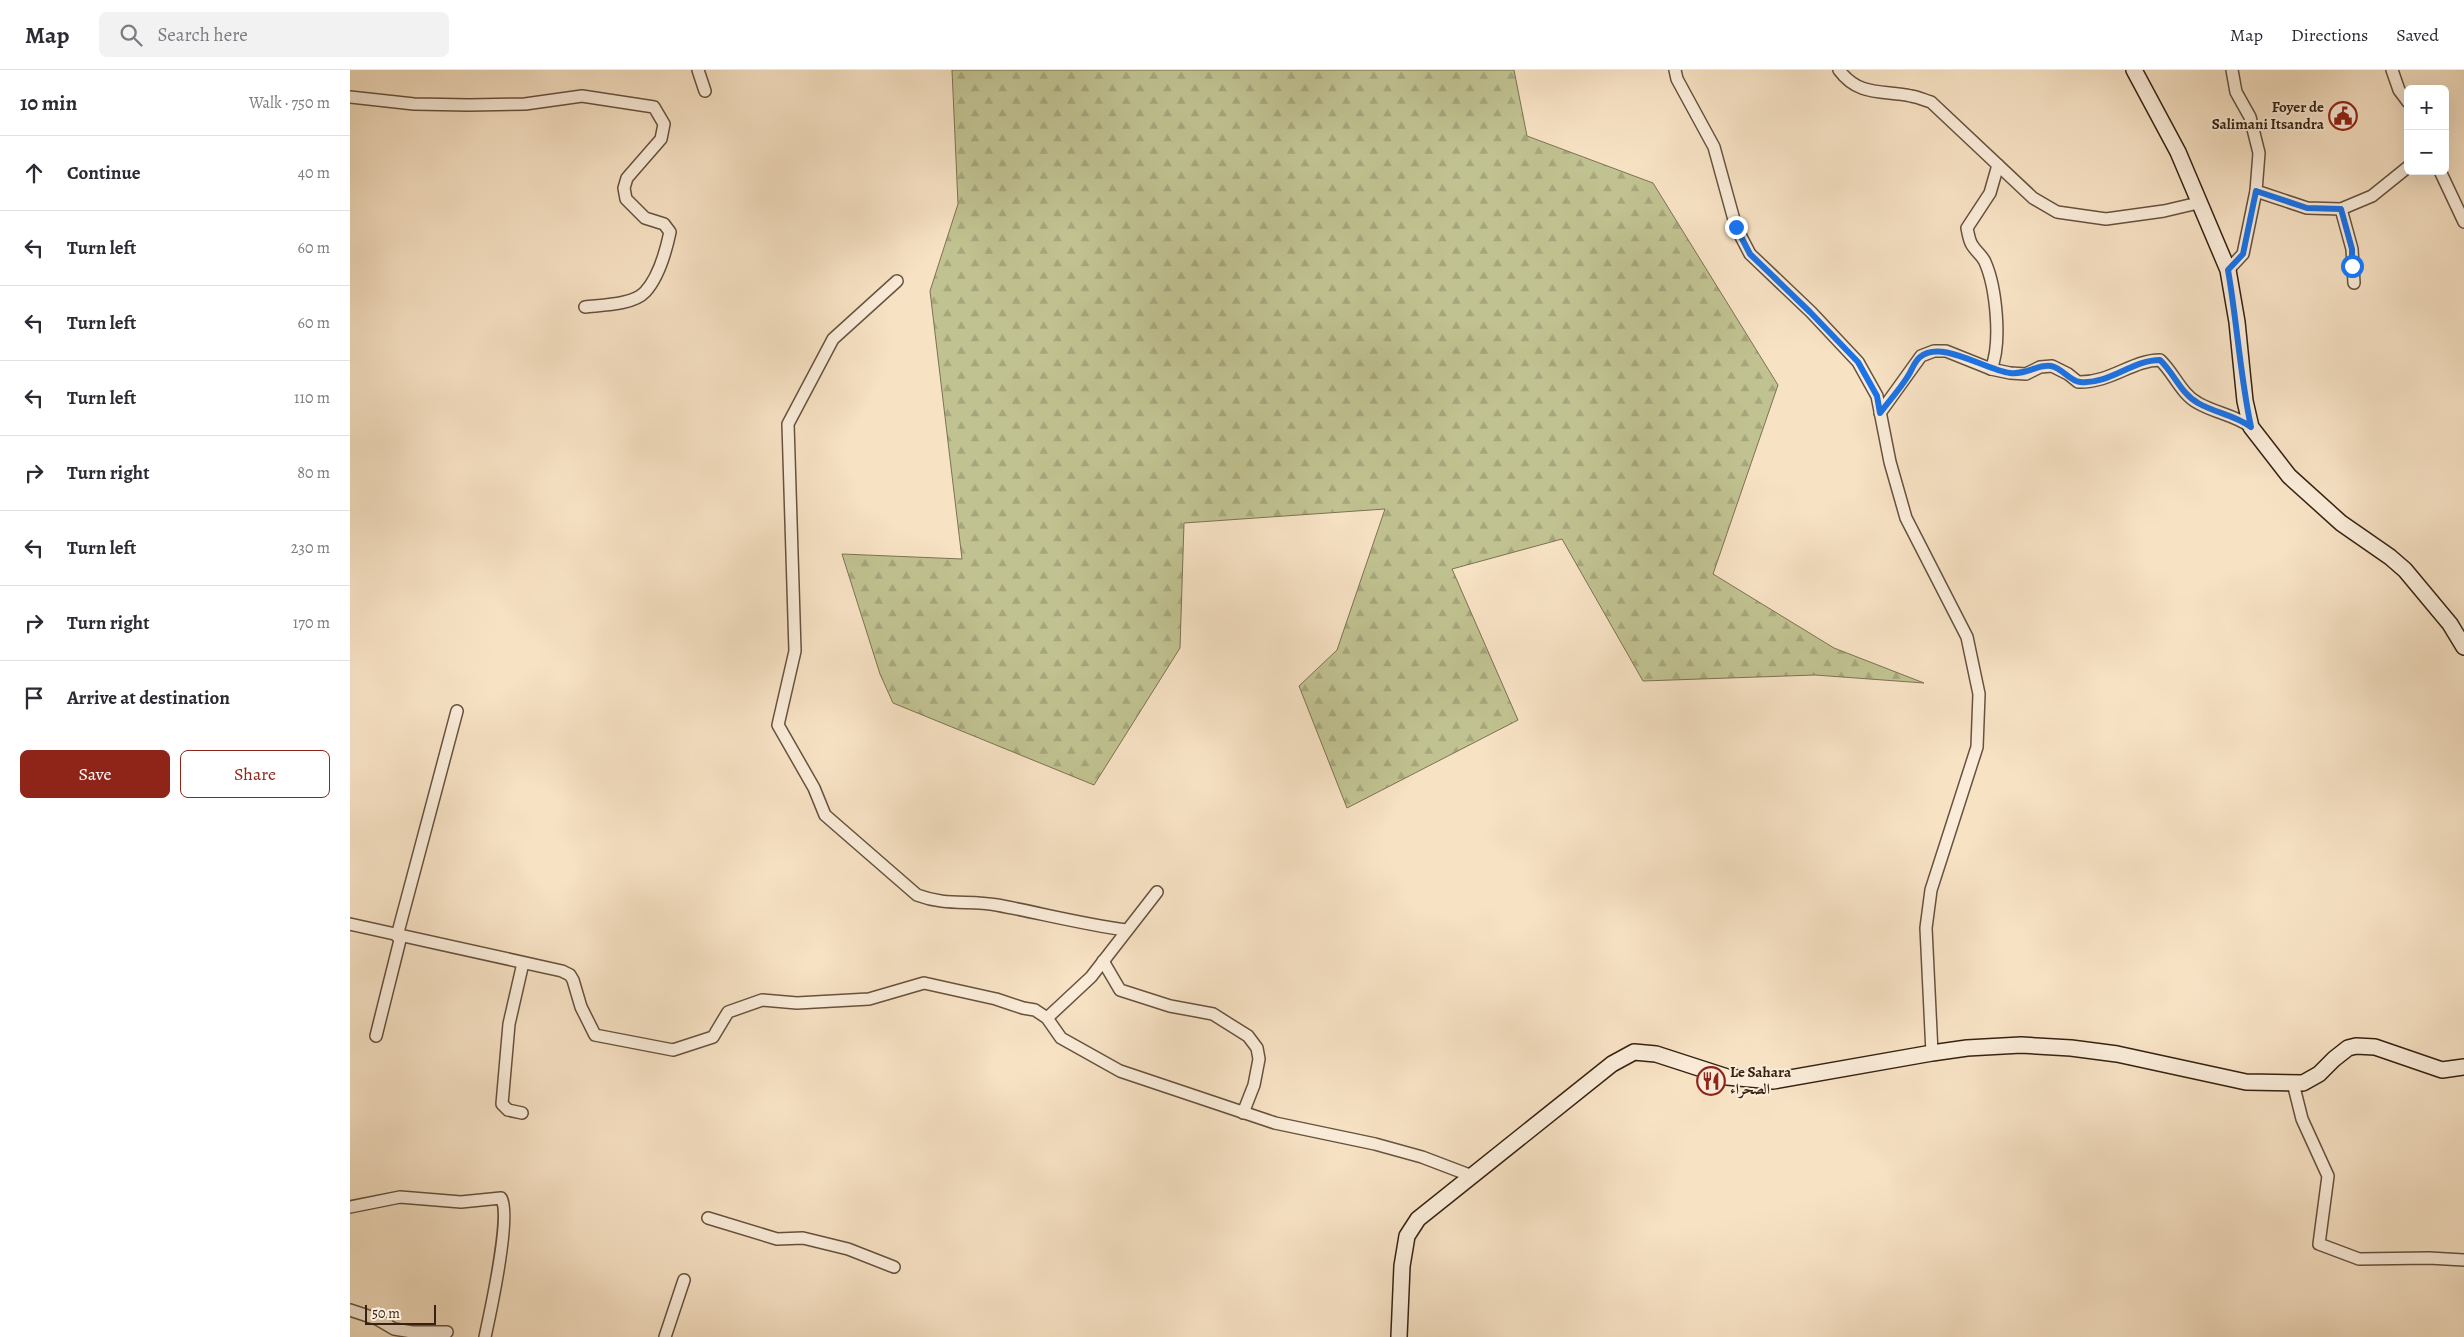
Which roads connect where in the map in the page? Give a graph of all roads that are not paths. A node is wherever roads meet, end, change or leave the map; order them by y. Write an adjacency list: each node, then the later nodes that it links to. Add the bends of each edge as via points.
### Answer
1 (698, 70): 7 (street)
2 (1675, 70): 22 (street, via 1714,147 1736,227 1750,254 1858,362 1877,396)
3 (1839, 70): 10 (street, via 1846,79 1868,91 1912,96 1930,102)
4 (2134, 70): 14 (main road, via 2178,152)
5 (2232, 70): 13 (street, via 2236,92 2250,117 2259,153)
6 (2392, 70): 9 (street)
7 (704, 91)
8 (350, 96): 20 (street, via 414,104 469,105 525,104 582,96 654,107 664,124 661,139 627,178 624,188 626,199 645,218 664,224 670,232 664,256 644,293 622,303)
9 (2404, 97)
10 (1998, 164): 14 (street, via 2033,198 2057,212 2106,219); 21 (street, via 1990,193 1967,228 1971,244 1984,261 1997,320 1996,357)
11 (2404, 170): 15 (street, via 2372,196)
12 (2442, 175): 16 (street)
13 (2256, 191): 15 (street, via 2307,208); 17 (street, via 2243,254)
14 (2198, 203): 17 (main road)
15 (2341, 209): 19 (street, via 2352,249)
16 (2464, 222)
17 (2228, 270): 23 (main road)
18 (897, 281): 28 (street, via 833,340 788,424 796,651 778,725 814,788 825,815 917,895 935,902 994,904)
19 (2354, 283)
20 (585, 307)
21 (1992, 369): 22 (street, via 1946,351 1921,356); 23 (street, via 2026,374 2040,367 2052,366 2078,382 2094,382 2148,360 2160,360 2185,393 2198,403 2240,419)
22 (1880, 413): 34 (street, via 1906,518 1967,638 1979,694 1977,748 1932,890 1926,928)
23 (2251, 427): 24 (main road, via 2289,476 2340,522 2405,570 2450,624)
24 (2464, 647)
25 (457, 711): 29 (street)
26 (1157, 892): 28 (street)
27 (350, 924): 29 (street)
28 (1126, 930): 30 (street)
29 (399, 936): 31 (street); 33 (street)
30 (1103, 961): 32 (street, via 1091,977); 38 (street, via 1120,990 1170,1006 1213,1014 1248,1036 1257,1048 1259,1059 1254,1085)
31 (523, 963): 32 (street, via 570,975 595,1035 673,1050 713,1037 728,1012 743,1005 762,1000 797,1003 869,999 924,983 1035,1010); 37 (street, via 509,1024 502,1104 508,1110)
32 (1047, 1018): 38 (street, via 1061,1038 1120,1071)
33 (376, 1036)
34 (1932, 1053): 36 (main road, via 2021,1046 2071,1048 2117,1054 2246,1082); 39 (main road, via 1773,1081 1727,1077 1656,1054 1634,1052 1612,1064)
35 (2464, 1067): 36 (main road, via 2442,1070 2375,1047 2356,1046 2348,1048 2319,1074 2303,1083)
36 (2293, 1083): 42 (street, via 2302,1119 2328,1176 2320,1244 2359,1259)
37 (522, 1113)
38 (1243, 1113): 39 (street, via 1376,1144)
39 (1472, 1176): 50 (main road, via 1418,1219 1406,1236)
40 (350, 1208): 48 (street, via 400,1198 461,1202 501,1198 504,1203 503,1230)
41 (708, 1218): 43 (street, via 777,1239 803,1238 848,1249)
42 (2464, 1260)
43 (894, 1267)
44 (684, 1280): 49 (street)
45 (350, 1310): 47 (street, via 377,1318)
46 (447, 1332): 47 (street)
47 (394, 1333)
48 (485, 1337)
49 (665, 1337)
50 (1399, 1337)

